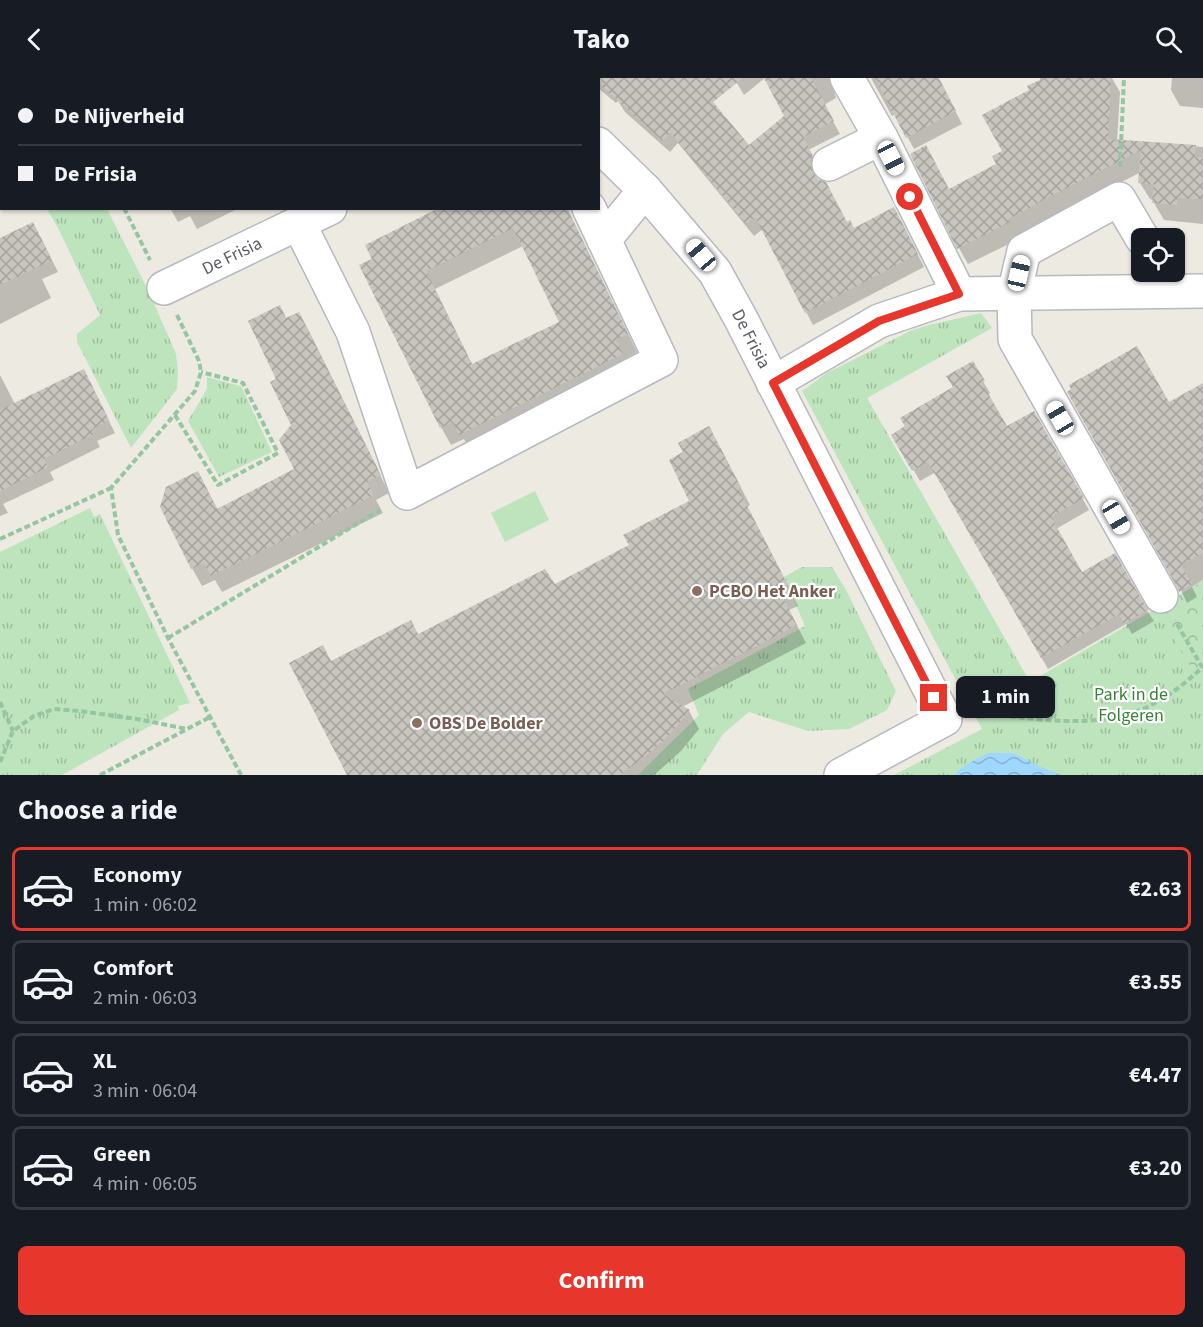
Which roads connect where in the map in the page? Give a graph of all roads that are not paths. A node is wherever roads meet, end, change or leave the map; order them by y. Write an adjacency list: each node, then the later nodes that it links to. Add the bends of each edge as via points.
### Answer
1 (847, 78): 2 (street)
2 (881, 138): 4 (street); 13 (street)
3 (600, 146): 5 (street, De Frisia)
4 (829, 164)
5 (645, 190): 10 (street); 15 (street, De Frisia, via 715,272)
6 (326, 210): 8 (street, De Frisia)
7 (590, 210): 10 (street)
8 (299, 224): 10 (street, via 353,332 407,493 661,360); 12 (street, De Frisia)
9 (1136, 228): 14 (street, via 1119,199 1024,251)
10 (604, 240)
11 (1179, 285): 14 (street)
12 (164, 288)
13 (959, 294): 14 (street); 15 (street, via 879,321)
14 (1014, 294): 16 (street, via 1015,339)
15 (773, 383): 17 (street, De Frisia, via 945,719)
16 (1161, 596)
17 (841, 775)

